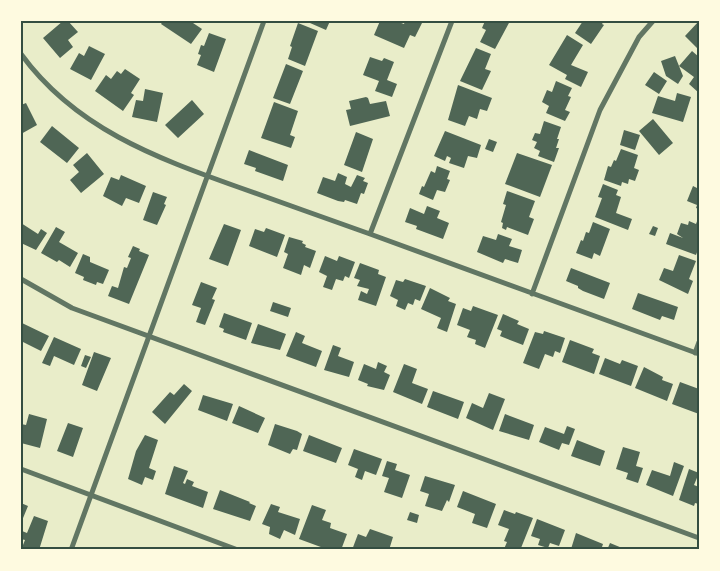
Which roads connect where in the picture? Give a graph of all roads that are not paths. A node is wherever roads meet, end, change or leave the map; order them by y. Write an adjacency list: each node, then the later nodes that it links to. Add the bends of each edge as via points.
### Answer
1 (264, 21): 5 (street)
2 (452, 21): 6 (street)
3 (652, 21): 8 (street, via 639,37 600,110)
4 (21, 54): 5 (street, via 66,104 96,125 126,143)
5 (208, 176): 6 (street); 9 (street)
6 (370, 234): 8 (street)
7 (21, 279): 9 (street, via 72,308)
8 (532, 294): 11 (street)
9 (150, 337): 13 (street); 14 (street)
10 (699, 342): 11 (street)
11 (697, 353)
12 (21, 469): 13 (street)
13 (91, 496): 15 (street); 16 (street)
14 (699, 538)
15 (71, 550)
16 (238, 550)

